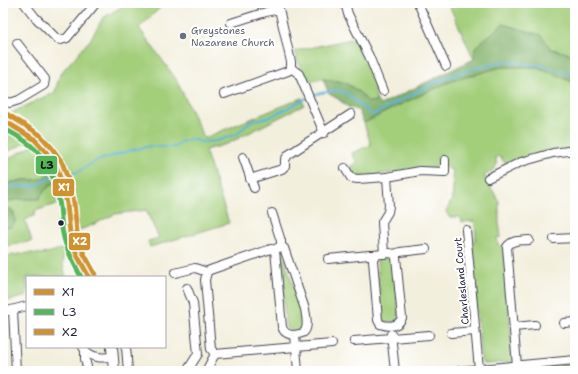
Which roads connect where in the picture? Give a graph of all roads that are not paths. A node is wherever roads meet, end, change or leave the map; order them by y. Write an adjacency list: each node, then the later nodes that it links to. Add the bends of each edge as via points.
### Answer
1 (24, 3): 2 (street, via 34,17 61,40 67,38)
2 (96, 3)
3 (345, 3): 10 (street)
4 (418, 3): 8 (street)
5 (279, 6): 6 (street); 9 (street)
6 (231, 23)
7 (17, 43): 12 (street, via 45,79 44,84 19,100 10,103)
8 (446, 66)
9 (291, 68): 11 (street); 15 (street, via 299,74)
10 (383, 91)
11 (224, 94)
12 (3, 99)
13 (351, 114): 15 (street)
14 (3, 120): 37 (main road, via 34,139 56,166 64,189 70,233 77,255)
15 (324, 133): 21 (street, via 288,155 282,169)
16 (575, 150): 22 (street, via 521,162)
17 (243, 157): 21 (street)
18 (445, 160): 20 (street, via 445,172 420,171)
19 (345, 168): 20 (street, via 351,178 358,180)
20 (386, 177): 31 (street, via 389,206 382,222)
21 (250, 178): 23 (street)
22 (488, 178)
23 (254, 188)
24 (272, 213): 29 (street, via 282,241)
25 (466, 230): 47 (street, Charlesland Court)
26 (575, 238): 27 (street)
27 (554, 239)
28 (529, 240): 46 (street, via 510,242 507,247)
29 (278, 248): 35 (street); 49 (street, via 282,327 286,334); 49 (street, via 284,248 305,310 306,329)
30 (426, 249): 32 (street)
31 (384, 254): 32 (street); 33 (street)
32 (394, 254): 45 (street, via 402,318 396,325)
33 (374, 256): 34 (street); 45 (street, via 378,320 380,324)
34 (328, 259)
35 (207, 272): 36 (street, via 195,268); 58 (street, via 205,280 212,349)
36 (175, 273)
37 (88, 276)
38 (188, 288): 66 (street, via 193,303 198,354)
39 (26, 306): 40 (street)
40 (13, 310): 41 (street); 62 (street)
41 (3, 312)
42 (575, 322): 43 (street)
43 (564, 323)
44 (535, 324): 46 (street)
45 (390, 326): 51 (street)
46 (514, 327): 60 (street)
47 (475, 331): 48 (street, Charlesland Court); 61 (street, Charlesland Court)
48 (451, 333)
49 (295, 335): 55 (street)
50 (428, 335): 51 (street)
51 (392, 338): 52 (street); 69 (street)
52 (354, 341)
53 (332, 344): 55 (street)
54 (126, 348): 65 (street)
55 (296, 348): 58 (street); 68 (street)
56 (84, 349): 57 (street, via 97,358 109,357); 63 (street)
57 (113, 352): 64 (main road)
58 (215, 354): 67 (street)
59 (575, 360): 60 (street)
60 (517, 366): 61 (street)
61 (478, 369): 70 (street)
62 (16, 371)
63 (88, 371)
64 (114, 371)
65 (128, 371)
66 (187, 371)
67 (206, 371)
68 (298, 371)
69 (395, 371)
70 (459, 371)

